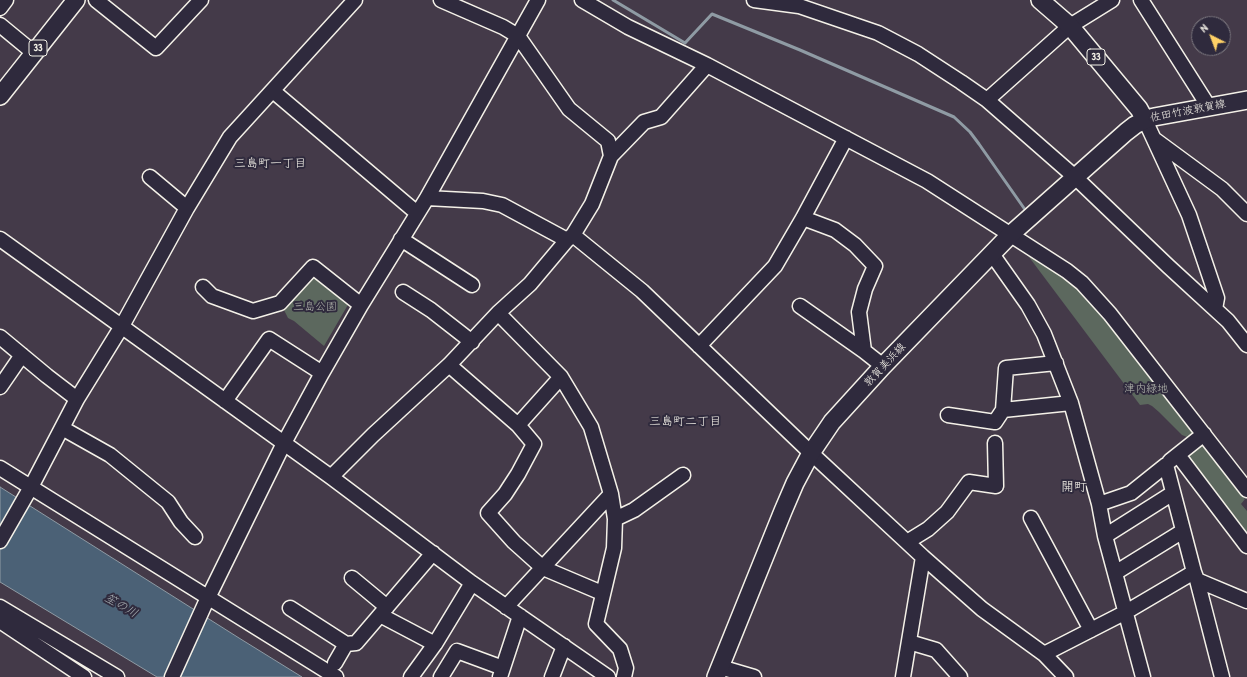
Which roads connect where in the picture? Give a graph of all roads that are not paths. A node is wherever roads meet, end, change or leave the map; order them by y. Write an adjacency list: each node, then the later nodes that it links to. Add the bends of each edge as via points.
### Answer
1 (6, 0): 14 (street)
2 (76, 0): 18 (main road, 33)
3 (96, 0): 4 (street, via 156,48)
4 (201, 0)
5 (355, 0): 20 (street)
6 (441, 0): 17 (street)
7 (538, 0): 17 (street)
8 (582, 0): 19 (street, via 628,27)
9 (754, 0): 13 (street)
10 (1040, 0): 16 (main road, 佐田竹波敦賀線 / 33)
11 (1112, 0): 16 (street)
12 (1141, 0): 24 (street)
13 (796, 3): 22 (street, via 878,32 918,54)
14 (0, 8)
15 (0, 25): 18 (street)
16 (1070, 26): 22 (street); 25 (main road, 佐田竹波敦賀線 / 33, via 1139,109)
17 (518, 36): 28 (street, via 569,109 608,141); 31 (street)
18 (34, 53): 21 (main road, 33)
19 (708, 65): 26 (street); 28 (street, via 661,117 644,122)
20 (272, 91): 32 (street, via 230,137); 33 (street)
21 (0, 96)
22 (987, 100): 30 (street)
23 (1247, 100): 24 (main road, 佐田竹波敦賀線)
24 (1209, 107): 25 (main road, 佐田竹波敦賀線)
25 (1145, 120): 27 (street); 30 (main road, 敦賀美浜線, via 1126,132)
26 (846, 138): 35 (street); 36 (street, via 927,181)
27 (1153, 138): 34 (street, via 1222,189); 46 (street, via 1189,215 1217,298)
28 (611, 156): 37 (street, via 592,204)
29 (150, 177): 32 (street)
30 (1075, 177): 36 (main road, 敦賀美浜線); 46 (street)
31 (427, 198): 33 (street); 37 (street, via 502,204)
32 (187, 208): 48 (street)
33 (417, 214): 39 (street)
34 (1247, 214)
35 (803, 218): 52 (street, via 775,266); 53 (street, via 835,230 855,245 875,266 858,312)
36 (1010, 236): 40 (main road, 敦賀美浜線); 68 (street, via 1067,271 1089,291)
37 (570, 238): 47 (street, via 530,284); 52 (street, via 642,291)
38 (0, 239): 48 (street)
39 (401, 239): 41 (street); 44 (street)
40 (992, 254): 55 (street, via 1028,305); 57 (main road, 敦賀美浜線)
41 (472, 285)
42 (203, 287): 44 (street, via 212,296 253,311 280,303 313,267)
43 (403, 292): 50 (street)
44 (361, 305): 58 (street)
45 (800, 306): 53 (street)
46 (1215, 309): 51 (street, via 1228,320)
47 (498, 313): 50 (street); 59 (street)
48 (122, 326): 61 (street); 62 (street)
49 (0, 337): 54 (street)
50 (472, 342): 56 (street)
51 (1247, 345)
52 (698, 346): 71 (street)
53 (864, 351): 57 (street)
54 (22, 355): 60 (street); 61 (street)
55 (1056, 363): 63 (street); 64 (street, via 1006,368)
56 (449, 365): 66 (street); 76 (street)
57 (883, 366): 71 (main road, 敦賀美浜線, via 832,422)
58 (322, 372): 62 (street, via 269,338); 69 (street)
59 (561, 377): 66 (street); 80 (street, via 591,427)
60 (0, 387)
61 (78, 399): 67 (street)
62 (225, 401): 69 (street)
63 (1071, 403): 64 (street); 81 (street)
64 (1003, 410): 65 (street, via 994,422)
65 (948, 415)
66 (518, 424): 92 (street, via 534,444 505,494 488,513 514,542)
67 (62, 428): 78 (street); 85 (street, via 110,455 168,502 181,522)
68 (1204, 434): 72 (street); 77 (street)
69 (284, 443): 76 (street); 98 (street)
70 (995, 443): 88 (street, via 996,486 969,482 946,512 928,529)
71 (811, 453): 88 (street); 115 (main road, 敦賀美浜線, via 783,511)
72 (1178, 455): 73 (street); 89 (street)
73 (1166, 465): 79 (street); 81 (street, via 1131,493)
74 (0, 468): 78 (street)
75 (683, 475): 83 (street, via 634,510)
76 (331, 477): 90 (street)
77 (1247, 490)
78 (29, 491): 87 (street); 98 (street)
79 (1173, 493): 84 (street); 86 (street)
80 (611, 494): 83 (street); 92 (street)
81 (1099, 504): 86 (street)
82 (1031, 518): 107 (street)
83 (615, 519): 97 (street, via 614,548)
84 (1183, 531): 93 (street); 94 (street)
85 (195, 536)
86 (1105, 536): 93 (street)
87 (0, 541)
88 (907, 542): 91 (street)
89 (1247, 546)
90 (433, 553): 96 (street); 103 (street)
91 (923, 557): 108 (street); 112 (street, via 982,609)
92 (543, 568): 97 (street); 101 (street)
93 (1115, 573): 104 (street)
94 (1195, 576): 99 (street); 104 (street); 116 (street)
95 (352, 578): 103 (street)
96 (472, 583): 101 (street); 110 (street)
97 (602, 593): 125 (street, via 596,624 620,649 626,668)
98 (207, 601): 119 (street); 120 (street)
99 (1247, 601)
100 (0, 607): 118 (street)
101 (506, 607): 105 (street)
102 (290, 608): 109 (street)
103 (383, 611): 109 (street, via 356,644); 110 (street)
104 (1126, 612): 107 (street); 130 (street)
105 (520, 616): 111 (street); 114 (street)
106 (0, 621): 117 (street)
107 (1091, 630): 112 (street)
108 (909, 642): 127 (street); 128 (street, via 936,650)
109 (346, 644): 113 (street)
110 (435, 644): 121 (street)
111 (564, 646): 123 (street); 124 (street)
112 (1044, 654): 129 (street)
113 (335, 663)
114 (502, 672): 122 (street, via 458,651)
115 (718, 672): 126 (street)
116 (1217, 675)
117 (84, 677)
118 (116, 677)
119 (172, 677)
120 (336, 677)
121 (411, 677)
122 (441, 677)
123 (552, 677)
124 (608, 677)
125 (624, 677)
126 (754, 677)
127 (903, 677)
128 (960, 677)
129 (1066, 677)
130 (1143, 677)

